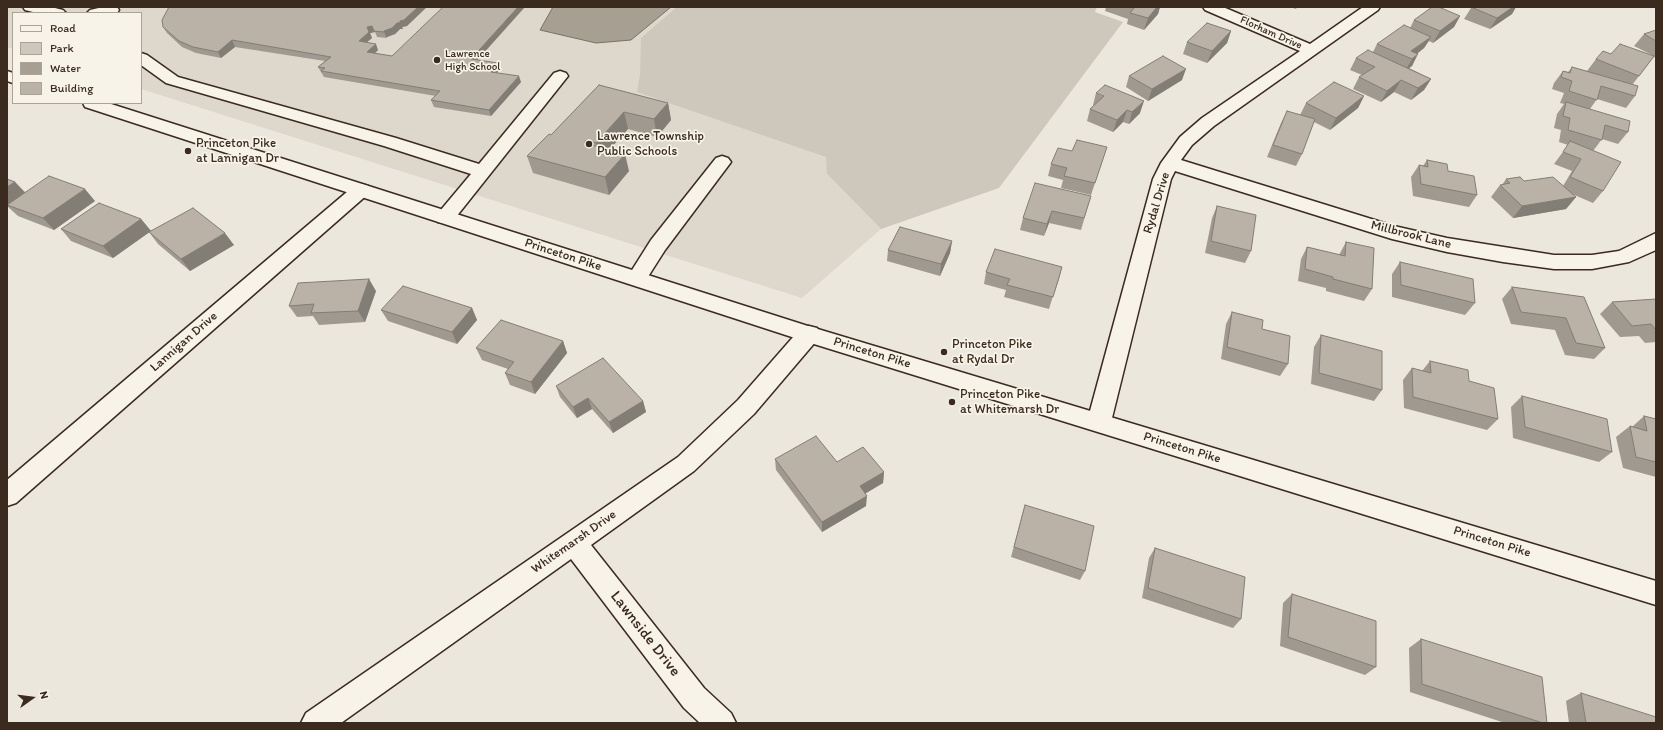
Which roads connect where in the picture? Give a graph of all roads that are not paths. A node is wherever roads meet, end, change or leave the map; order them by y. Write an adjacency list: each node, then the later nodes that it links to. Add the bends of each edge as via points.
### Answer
1 (30, 7): 5 (street)
2 (1210, 7): 7 (street, Florham Drive)
3 (1373, 7): 7 (street, Rydal Drive)
4 (113, 10): 6 (street)
5 (53, 12)
6 (101, 12)
7 (1311, 50): 12 (street, Rydal Drive, via 1208,122 1186,141)
8 (142, 59): 13 (street, via 172,80)
9 (560, 76): 13 (street)
10 (94, 104): 14 (street, Princeton Pike)
11 (722, 162): 17 (street, via 658,244)
12 (1170, 163): 16 (street, Millbrook Lane, via 1392,232 1503,255 1554,262 1592,262 1622,256 1646,247); 19 (street, Rydal Drive, via 1162,179)
13 (482, 171): 15 (street)
14 (361, 190): 15 (street, Princeton Pike); 20 (street, Lannigan Drive)
15 (445, 217): 17 (street, Princeton Pike)
16 (1656, 240)
17 (637, 278): 18 (street, Princeton Pike)
18 (809, 334): 19 (street, Princeton Pike); 21 (street, Whitemarsh Drive, via 746,407 686,464)
19 (1099, 422): 22 (street, Princeton Pike)
20 (7, 495)
21 (574, 542): 23 (street, Whitemarsh Drive); 24 (street, Lawnside Drive, via 694,698)
22 (1656, 593)
23 (316, 723)
24 (721, 723)

